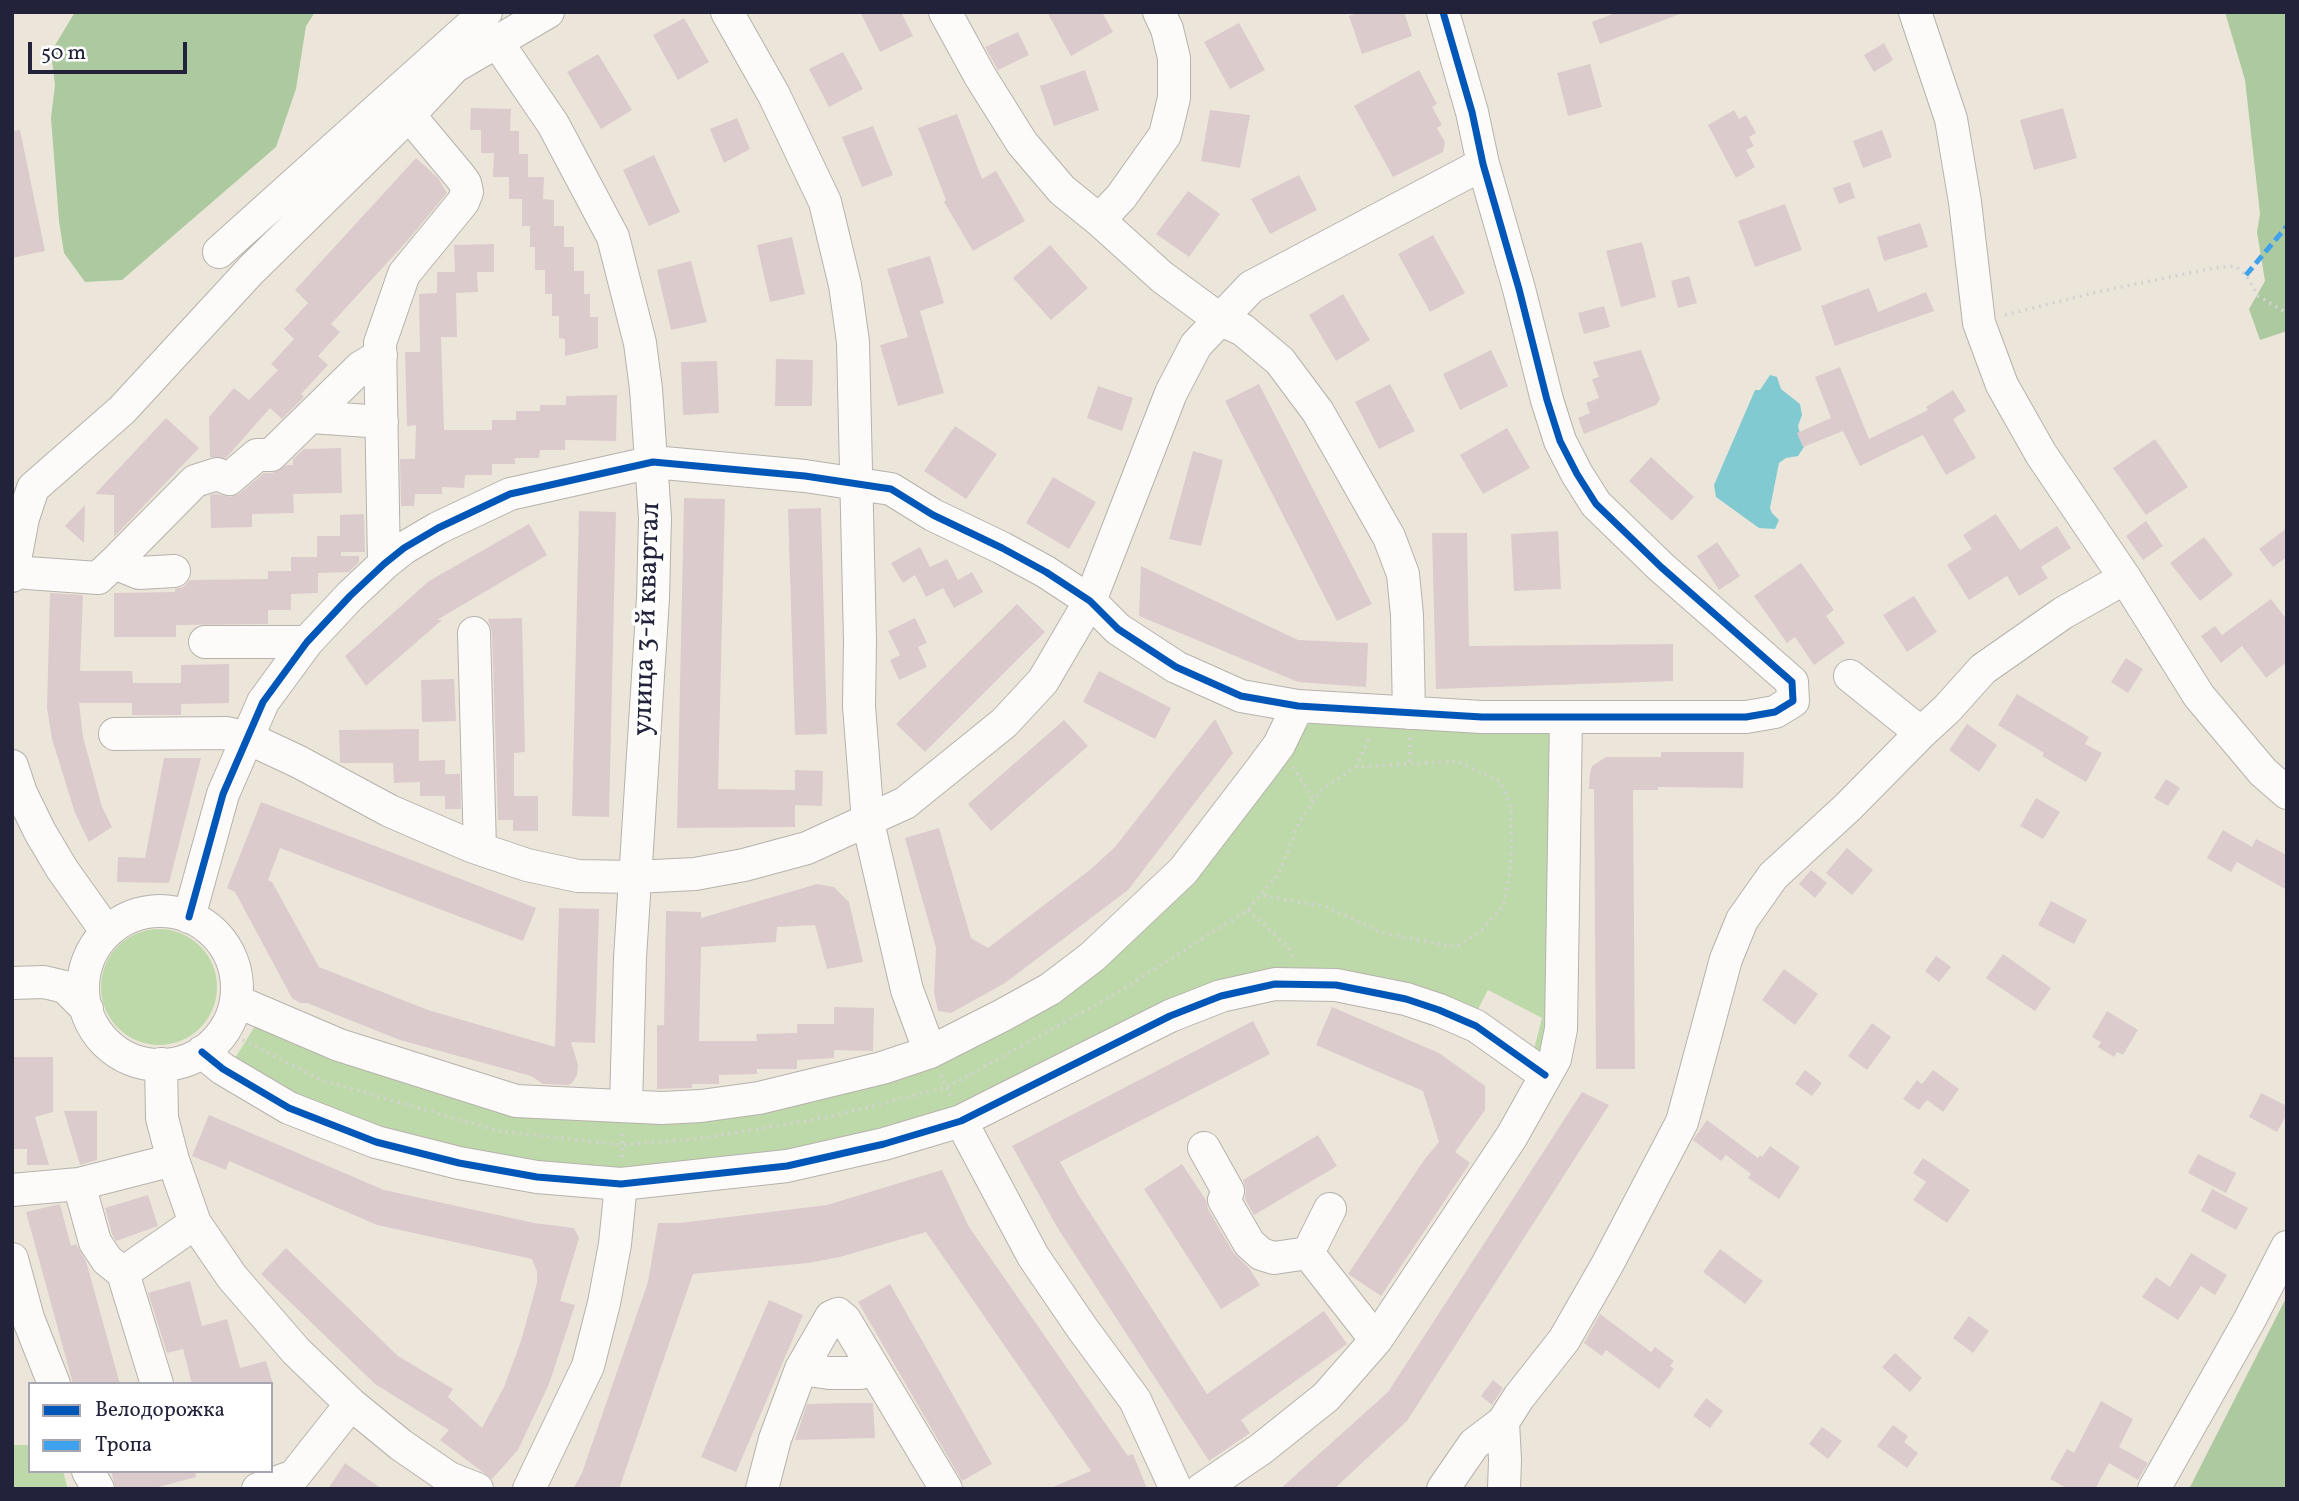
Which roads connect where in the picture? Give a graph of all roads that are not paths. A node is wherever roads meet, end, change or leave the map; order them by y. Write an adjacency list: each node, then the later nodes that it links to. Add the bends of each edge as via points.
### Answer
1 (548, 12): 7 (street)
2 (727, 12): 17 (street, via 774,95 825,202 853,342)
3 (945, 12): 10 (street, via 1022,143 1062,190)
4 (1159, 12): 10 (street, via 1174,58 1174,98 1165,135)
5 (1443, 12): 9 (street)
6 (1915, 12): 23 (street, via 1951,119 1979,323 2002,385 2041,454)
7 (495, 26): 8 (street); 11 (street); 16 (street, улица 3-й квартал, via 554,124 613,237 640,343)
8 (409, 116): 13 (street, via 459,175 467,192 404,274); 18 (street, via 251,270 122,410)
9 (1483, 164): 12 (street, via 1251,287); 31 (street, via 1547,400 1577,474 1596,505 1792,682 1793,701 1775,712 1713,718)
10 (1100, 220): 12 (street, via 1162,277)
11 (219, 252)
12 (1219, 319): 24 (street, via 1196,345 1171,393); 30 (street, via 1243,330 1280,361 1318,412 1389,537 1403,574 1407,615)
13 (380, 355): 14 (street, via 361,367); 15 (street)
14 (312, 417): 15 (street); 19 (street, via 271,455 257,455 229,479 217,474 195,481)
15 (382, 422): 20 (street)
16 (653, 462): 17 (street); 20 (street, via 510,494 438,528); 39 (street, улица 3-й квартал, via 653,597)
17 (855, 483): 24 (street, via 891,489 1046,572); 37 (street, via 859,706)
18 (22, 491): 22 (street)
19 (114, 563): 21 (street, via 139,573); 22 (street, via 98,578)
20 (384, 564): 27 (street)
21 (174, 571)
22 (20, 575)
23 (2126, 578): 32 (street, via 2063,613 1983,669); 36 (street, via 2199,696 2263,772)
24 (1090, 601): 29 (street, via 1118,629 1176,667 1241,696); 37 (street, via 1043,681 1004,723 905,803)
25 (474, 633): 38 (street)
26 (205, 642): 27 (street)
27 (307, 642): 34 (street, via 263,702)
28 (1850, 676): 32 (street)
29 (1298, 706): 30 (street); 48 (street, via 1279,745 1183,871 1092,957 1049,989)
30 (1395, 713): 31 (street)
31 (1566, 716): 50 (street, via 1561,1029 1555,1059)
32 (1921, 733): 70 (street, via 1773,876 1742,920 1726,959 1682,1122 1564,1340)
33 (115, 734): 34 (street, via 227,733)
34 (248, 738): 38 (street, via 390,811); 40 (street, via 223,794)
35 (12, 766): 41 (street, via 40,832)
36 (2287, 793)
37 (868, 822): 39 (street, via 807,848 744,865 695,874); 48 (street, via 907,990)
38 (480, 849): 39 (street, via 578,876)
39 (635, 877): 51 (street, улица 3-й квартал)
40 (189, 917): 41 (street, via 157,909 129,916); 45 (street, via 210,928 233,959)
41 (106, 932): 42 (street)
42 (86, 962): 43 (street); 46 (street, via 82,991)
43 (12, 969)
44 (12, 983): 46 (street, via 65,986)
45 (236, 1001): 47 (street, via 216,1042); 51 (street, via 339,1045 516,1101)
46 (87, 1009): 49 (street, via 92,1027 114,1051 136,1062)
47 (202, 1052): 49 (street); 56 (street, via 289,1108 376,1142 472,1166)
48 (930, 1052): 51 (street, via 759,1098 662,1108)
49 (162, 1064): 54 (street, via 162,1118)
50 (1545, 1075): 52 (street, via 1476,1026 1439,1010 1347,987 1275,984 1221,996 1170,1016); 64 (street, via 1512,1136)
51 (626, 1105)
52 (961, 1121): 56 (street, via 786,1166); 78 (street, via 1033,1256 1135,1400)
53 (1204, 1148): 61 (street, via 1228,1191 1224,1200 1250,1243 1274,1258)
54 (173, 1160): 55 (street); 59 (street)
55 (79, 1184): 57 (street); 63 (street, via 95,1242)
56 (621, 1184): 75 (street, via 608,1280 588,1366)
57 (12, 1190)
58 (1330, 1209): 61 (street)
59 (195, 1223): 63 (street); 69 (street, via 232,1277 296,1351)
60 (2287, 1247): 82 (street)
61 (1308, 1253): 64 (street)
62 (12, 1259): 67 (street, via 28,1318)
63 (123, 1273): 68 (street)
64 (1376, 1340): 79 (street, via 1326,1397)
65 (802, 1369): 66 (street, via 829,1373); 66 (street, via 831,1317 838,1314); 76 (street)
66 (874, 1369): 77 (street)
67 (53, 1382)
68 (156, 1382)
69 (351, 1404): 73 (street, via 294,1476); 74 (street, via 449,1478)
70 (1503, 1422): 80 (street, via 1474,1444); 81 (street)
71 (89, 1473): 72 (street)
72 (98, 1489)
73 (258, 1489)
74 (477, 1489)
75 (529, 1489)
76 (762, 1489)
77 (946, 1489)
78 (1176, 1489)
79 (1202, 1489)
80 (1443, 1489)
81 (1504, 1489)
82 (2154, 1489)

